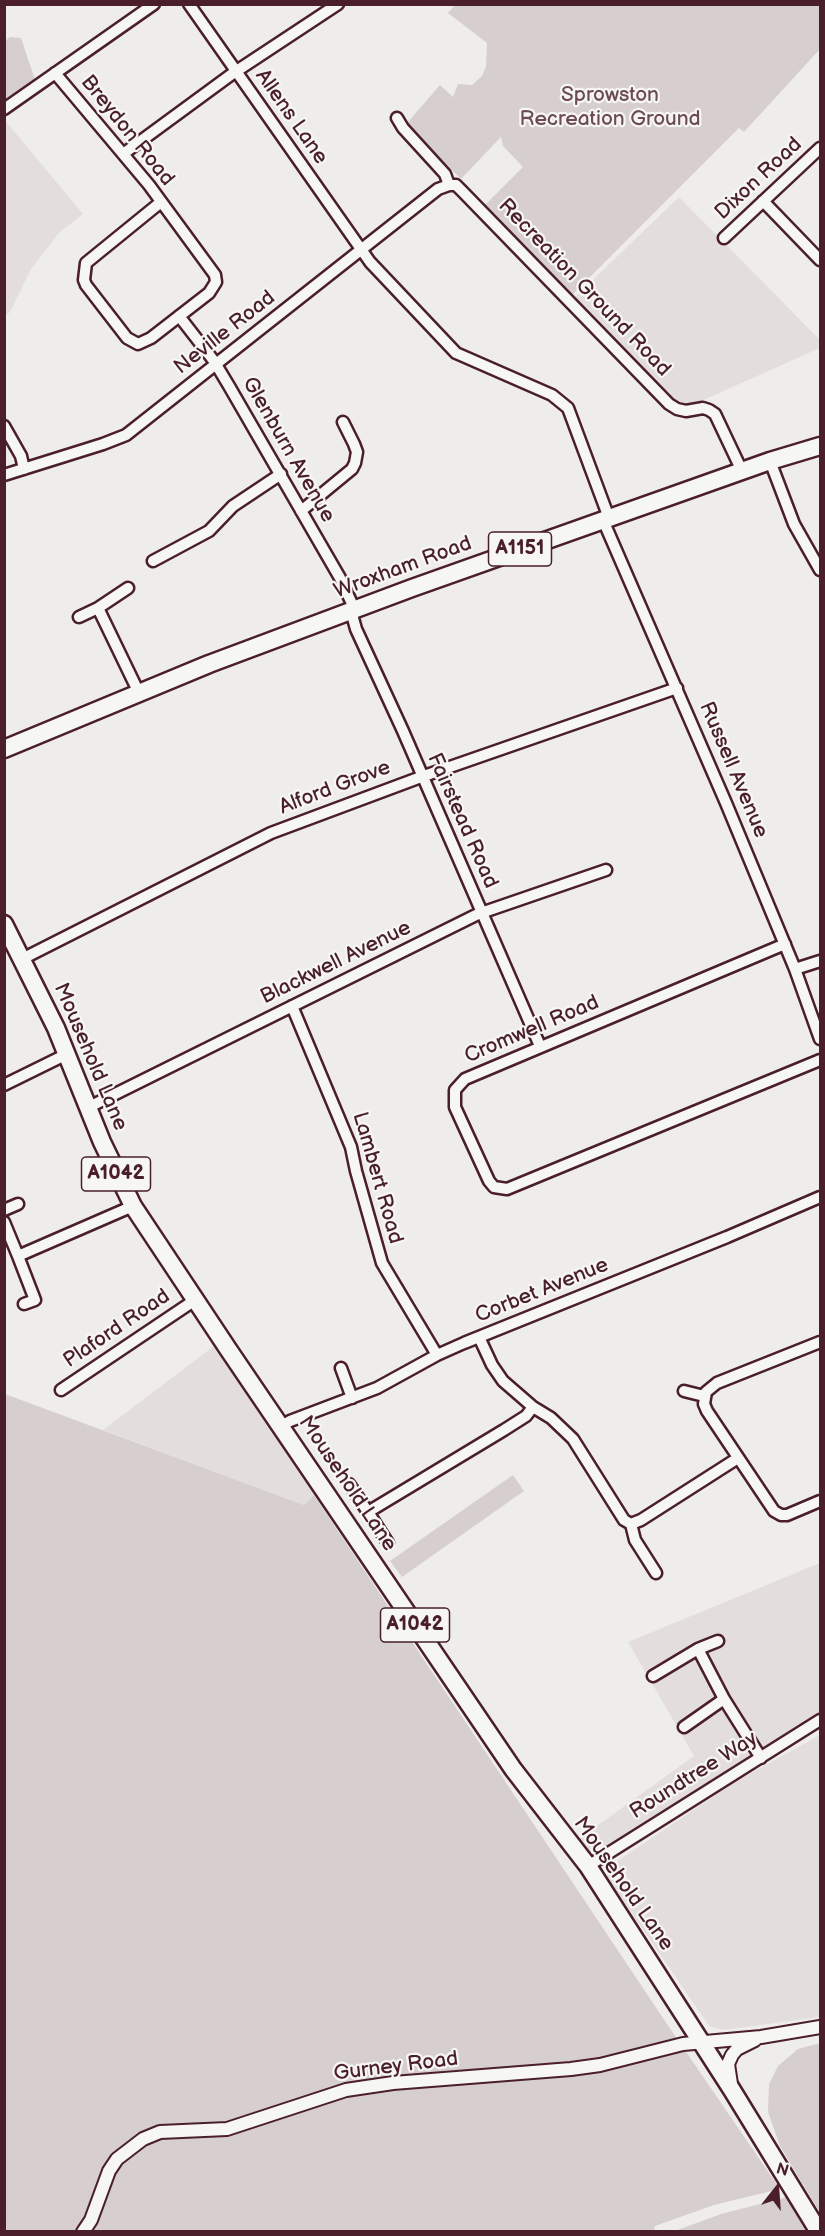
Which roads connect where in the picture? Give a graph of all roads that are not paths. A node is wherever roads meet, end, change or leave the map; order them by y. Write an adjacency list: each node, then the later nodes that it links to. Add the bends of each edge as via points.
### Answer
1 (154, 4): 5 (street, Breydon Road)
2 (189, 4): 4 (street, Allens Lane)
3 (338, 4): 4 (street)
4 (236, 71): 9 (street); 14 (street, Allens Lane)
5 (55, 73): 6 (street); 9 (street, Breydon Road)
6 (4, 109)
7 (397, 118): 10 (street, Recreation Ground Road, via 445,174)
8 (820, 148): 11 (street, Dixon Road)
9 (123, 154): 12 (street, Breydon Road)
10 (449, 185): 14 (street, Neville Road, via 438,189); 23 (street, Recreation Ground Road, via 456,185 669,404 686,411 702,408 715,414)
11 (763, 201): 13 (street, Dixon Road); 15 (street)
12 (160, 202): 16 (street, Breydon Road, via 212,268 216,282 209,293); 16 (street, via 87,262 84,280 127,338 138,344)
13 (724, 238)
14 (362, 250): 17 (street, Neville Road); 27 (street, Allens Lane, via 456,353 563,403 572,416)
15 (820, 260)
16 (179, 316): 17 (street, Glenburn Avenue)
17 (216, 365): 22 (street, Neville Road, via 126,435); 24 (street, Glenburn Avenue)
18 (343, 423): 26 (street, via 357,452 352,470)
19 (4, 426): 22 (street)
20 (820, 446): 21 (main road, Wroxham Road / A1151)
21 (770, 461): 23 (main road, Wroxham Road / A1151); 29 (street, via 794,524)
22 (24, 469): 25 (street, Neville Road)
23 (742, 471): 27 (main road, Wroxham Road / A1151)
24 (281, 474): 26 (street, Glenburn Avenue); 28 (street, via 233,506 205,533)
25 (4, 475)
26 (301, 512): 32 (street, Glenburn Avenue, via 340,578)
27 (606, 519): 32 (main road, Wroxham Road / A1151); 34 (street, Russell Avenue)
28 (158, 555)
29 (820, 570)
30 (128, 588): 31 (street)
31 (98, 608): 33 (street); 35 (street)
32 (353, 611): 35 (main road, Wroxham Road / A1151); 37 (street, Fairstead Road, via 356,629)
33 (79, 617)
34 (677, 688): 37 (street, Alford Grove); 41 (street, Russell Avenue)
35 (139, 693): 36 (main road, Wroxham Road / A1151)
36 (6, 749)
37 (422, 777): 39 (street, Fairstead Road); 42 (street, Alford Grove, via 263,837)
38 (606, 870): 39 (street, Blackwell Avenue)
39 (481, 913): 45 (street, Blackwell Avenue); 47 (street, Fairstead Road)
40 (4, 924): 42 (main road, Mousehold Lane / A1042)
41 (785, 944): 44 (street, Russell Avenue); 47 (street, Cromwell Road)
42 (22, 959): 48 (main road, Mousehold Lane / A1042)
43 (820, 961): 44 (street)
44 (795, 969): 46 (street, Russell Avenue)
45 (292, 1006): 51 (street, Blackwell Avenue); 62 (street, Lambert Road, via 351,1147 382,1263)
46 (820, 1039)
47 (540, 1046): 49 (street, Cromwell Road, via 465,1079 455,1090 456,1107 489,1181 501,1189 514,1187)
48 (68, 1054): 50 (street); 51 (main road, Mousehold Lane / A1042)
49 (820, 1060)
50 (4, 1085)
51 (89, 1107): 54 (main road, Mousehold Lane / A1042, via 102,1143)
52 (820, 1197): 60 (street, Corbet Avenue)
53 (18, 1204): 55 (street)
54 (134, 1206): 57 (street); 58 (main road, Mousehold Lane / A1042)
55 (4, 1210)
56 (4, 1222): 57 (street)
57 (18, 1256): 59 (street, via 40,1297)
58 (195, 1300): 64 (street, Plaford Road); 69 (main road, Mousehold Lane / A1042)
59 (24, 1305)
60 (479, 1337): 62 (street, Corbet Avenue); 68 (street, via 503,1381)
61 (820, 1342): 66 (street, via 717,1383)
62 (437, 1355): 67 (street, Corbet Avenue)
63 (341, 1368): 67 (street)
64 (61, 1390)
65 (684, 1391): 66 (street)
66 (704, 1396): 70 (street, via 707,1412)
67 (352, 1398): 69 (street, Corbet Avenue)
68 (533, 1407): 73 (street, via 526,1416); 74 (street, via 573,1439 624,1520)
69 (280, 1427): 84 (main road, Mousehold Lane / A1042, via 513,1769)
70 (738, 1458): 72 (street, via 766,1501 781,1515); 74 (street)
71 (349, 1484): 73 (street)
72 (820, 1502)
73 (368, 1512): 75 (street)
74 (631, 1524): 76 (street, via 635,1540)
75 (388, 1544)
76 (656, 1573)
77 (718, 1641): 78 (street)
78 (698, 1649): 79 (street); 80 (street)
79 (652, 1676)
80 (724, 1699): 82 (street); 83 (street)
81 (820, 1720): 83 (street, Roundtree Way)
82 (684, 1727)
83 (761, 1758): 84 (street, Roundtree Way)
84 (588, 1866): 87 (main road, Mousehold Lane / A1042)
85 (820, 2027): 86 (street)
86 (761, 2037): 87 (street, Gurney Road); 88 (street, via 732,2055 728,2064)
87 (700, 2042): 88 (main road, A1042); 89 (street, Gurney Road, via 571,2069 346,2090 227,2129 160,2132 143,2139 117,2159)
88 (732, 2090): 90 (main road, A1042)
89 (83, 2232)
90 (819, 2232)

